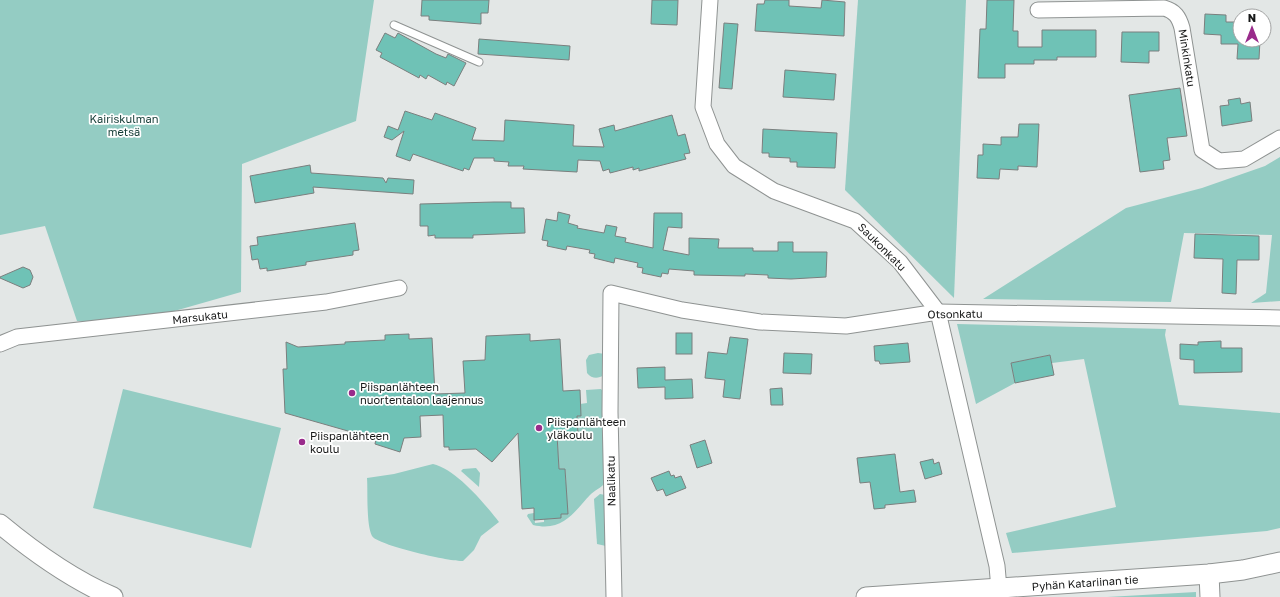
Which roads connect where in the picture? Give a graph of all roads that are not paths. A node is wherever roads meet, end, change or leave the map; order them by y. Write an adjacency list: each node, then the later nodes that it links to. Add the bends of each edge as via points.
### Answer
1 (710, 0): 8 (street, Saukonkatu, via 703,107 717,144 734,166 774,191 855,221 900,262)
2 (1038, 10): 5 (street, Minkinkatu, via 1164,8 1177,15 1182,28 1202,150 1219,161 1244,159)
3 (394, 25): 4 (lane)
4 (479, 62)
5 (1280, 138)
6 (399, 288): 10 (street, Marsukatu, via 326,302 17,337)
7 (610, 293): 8 (street, Otsonkatu, via 682,310 760,322 846,326); 16 (street, Naalikatu)
8 (938, 312): 9 (street, Otsonkatu); 14 (street, Saukonkatu, via 997,566)
9 (1280, 318)
10 (0, 344)
11 (0, 524): 15 (street, via 56,567)
12 (1280, 562): 13 (street, Pyhän Katariinan tie)
13 (1209, 574): 14 (street, Pyhän Katariinan tie); 18 (street)
14 (999, 589): 17 (street, Pyhän Katariinan tie)
15 (113, 597)
16 (614, 597)
17 (866, 597)
18 (1210, 597)

